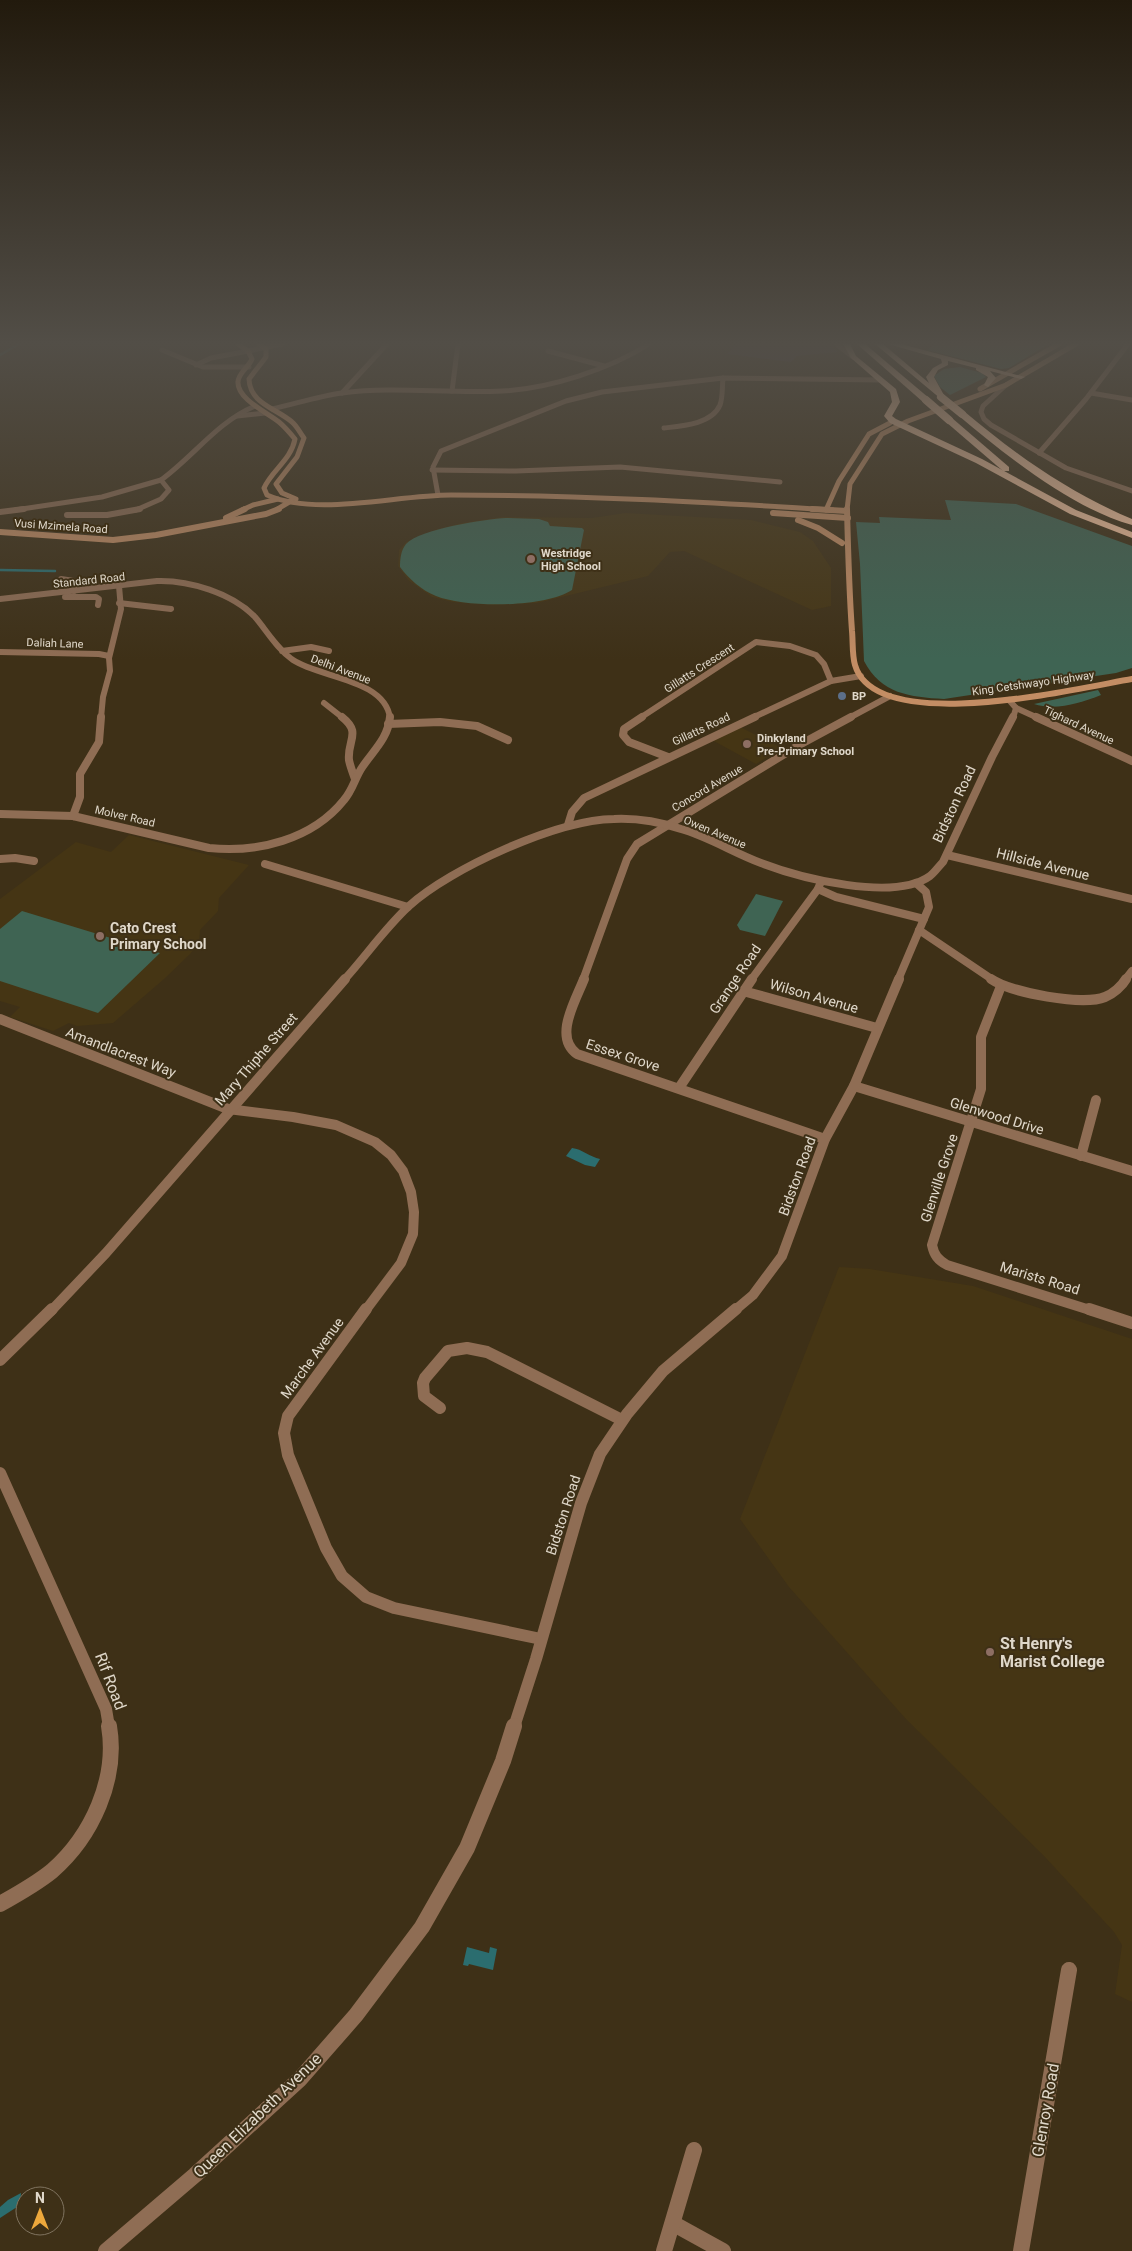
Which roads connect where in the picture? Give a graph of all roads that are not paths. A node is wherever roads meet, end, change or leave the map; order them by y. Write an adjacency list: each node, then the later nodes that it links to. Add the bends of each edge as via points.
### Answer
1 (198, 449): 14 (street)
2 (292, 449): 16 (main road)
3 (302, 449): 21 (main road, via 276,484)
4 (448, 449): 13 (street, via 434,459)
5 (859, 449): 25 (main road, via 839,481)
6 (871, 449): 31 (main road, via 850,484)
7 (953, 449): 18 (highway)
8 (984, 449): 18 (highway, bridge)
9 (1002, 449): 33 (highway, bridge, via 1047,480)
10 (1031, 449): 12 (street)
11 (1043, 449): 12 (street)
12 (1039, 454): 17 (street, via 1066,468)
13 (432, 470): 15 (street, via 620,467); 19 (street)
14 (161, 480): 27 (street, via 111,495); 29 (street, via 169,490 153,503 108,516)
15 (780, 482)
16 (263, 490): 20 (main road); 26 (main road)
17 (1132, 491)
18 (1035, 492): 37 (highway, via 1073,512)
19 (438, 495): 22 (main road); 24 (main road, via 615,497)
20 (276, 499): 21 (main road, Vusi Mzimela Road); 26 (main road, Vusi Mzimela Road)
21 (290, 500): 22 (main road); 23 (main road); 28 (main road, Vusi Mzimela Road)
22 (352, 502): 23 (main road)
23 (318, 506): 28 (main road)
24 (738, 506): 25 (main road); 30 (main road)
25 (826, 510): 31 (main road); 32 (main road)
26 (240, 511): 34 (main road, Vusi Mzimela Road)
27 (0, 512)
28 (266, 514): 34 (main road, Vusi Mzimela Road)
29 (67, 515)
30 (786, 515): 32 (main road); 38 (main road)
31 (848, 515): 32 (main road); 39 (main road)
32 (830, 520)
33 (1132, 522)
34 (209, 524): 36 (main road, Vusi Mzimela Road, via 156,536 113,540)
35 (834, 529): 38 (main road)
36 (0, 532)
37 (1132, 535)
38 (842, 543): 39 (main road)
39 (847, 552): 53 (main road, via 855,665)
40 (61, 579): 43 (street, via 74,581)
41 (180, 582): 42 (street, Standard Road); 49 (street, Delhi Avenue, via 243,606)
42 (119, 586): 43 (street, Standard Road); 46 (street)
43 (74, 592): 44 (street, Standard Road)
44 (50, 594): 45 (street, Standard Road); 47 (street, via 69,598 96,597)
45 (0, 599)
46 (119, 603): 48 (street); 52 (street, via 119,622)
47 (98, 605)
48 (171, 609)
49 (282, 651): 50 (street, via 311,647); 60 (street, Delhi Avenue, via 304,666 368,690 388,709)
50 (328, 651)
51 (0, 652): 52 (street, Daliah Lane)
52 (110, 656): 66 (street, via 98,742 80,774 80,797)
53 (861, 676): 55 (street, Gillatts Road); 56 (main road, King Cetshwayo Highway, via 872,687)
54 (1132, 679): 57 (main road, King Cetshwayo Highway)
55 (831, 681): 62 (street, Gillatts Road); 62 (street, Gillatts Crescent, via 823,661 817,656 770,641 756,642 624,729 623,735 629,742)
56 (890, 696): 57 (main road, King Cetshwayo Highway, via 938,705); 68 (street, Concord Avenue, via 801,744)
57 (1009, 700): 59 (street)
58 (324, 703): 64 (street, via 350,724 354,733 349,759)
59 (1016, 708): 63 (street, Tighard Avenue); 69 (street, Bidston Road)
60 (388, 724): 61 (street, via 440,722 477,726); 64 (street, via 377,749)
61 (508, 740)
62 (668, 757): 67 (street, Gillatts Road, via 584,798 572,812)
63 (1132, 762)
64 (355, 780): 66 (street, Molver Road, via 345,800 331,814 273,845 243,851 209,848)
65 (0, 814): 66 (street, Molver Road)
66 (73, 816)
67 (568, 825): 68 (street, Owen Avenue, via 632,819); 76 (street, Mary Thiphe Street, via 456,874)
68 (667, 826): 74 (street, Owen Avenue, via 687,831); 84 (street, Essex Grove, via 637,844 627,859 565,1031 566,1041 575,1053)
69 (947, 855): 73 (street, Bidston Road, via 939,869); 75 (street, Hillside Avenue)
70 (0, 860): 71 (street)
71 (34, 861)
72 (265, 864): 76 (street)
73 (916, 882): 74 (street, Owen Avenue, via 896,888); 77 (street, Bidston Road, via 926,892 929,901)
74 (820, 885): 77 (street, Owen Avenue, via 836,897); 80 (street, Grange Road)
75 (1132, 899)
76 (408, 907): 86 (street, Mary Thiphe Street)
77 (921, 924): 79 (street); 82 (street, Bidston Road)
78 (1132, 971): 79 (street, via 1122,985 1105,997 1093,999 1042,996)
79 (1001, 986): 87 (street, Glenville Grove, via 982,1037 981,1089)
80 (743, 991): 82 (street, Wilson Avenue); 84 (street, Grange Road)
81 (0, 1019): 86 (street, Amandlacrest Way)
82 (877, 1028): 83 (street, Bidston Road)
83 (854, 1086): 87 (street, Glenwood Drive); 88 (street, Bidston Road)
84 (679, 1088): 88 (street, Essex Grove)
85 (1096, 1100): 89 (street)
86 (231, 1110): 93 (street, Mary Thiphe Street, via 106,1253); 97 (street, Marche Avenue, via 340,1125 380,1145 396,1160 409,1181 415,1221 410,1247 307,1388 288,1416 284,1432 288,1455 326,1548 342,1576 366,1597 394,1608)
87 (971, 1122): 89 (street, Glenwood Drive); 91 (street, Glenville Grove, via 932,1245)
88 (825, 1140): 95 (street, Bidston Road, via 782,1256 753,1295 663,1370)
89 (1081, 1156): 90 (street, Glenwood Drive)
90 (1132, 1172)
91 (940, 1261): 92 (street, Marists Road)
92 (1132, 1323)
93 (0, 1360)
94 (440, 1408): 95 (street, via 424,1396 423,1383 448,1351 467,1348 486,1352)
95 (622, 1420): 97 (street, Bidston Road, via 600,1454 581,1503)
96 (0, 1473): 98 (street, Rif Road, via 106,1709 112,1746 104,1792 87,1830 59,1864)
97 (541, 1639): 102 (street, Queen Elizabeth Avenue, via 503,1761 467,1848 422,1927 356,2016 300,2079)
98 (0, 1904)
99 (1070, 1970): 105 (street, Glenroy Road)
100 (694, 2150): 101 (street)
101 (674, 2224): 103 (street); 104 (street)
102 (106, 2251)
103 (664, 2251)
104 (723, 2251)
105 (1021, 2251)

